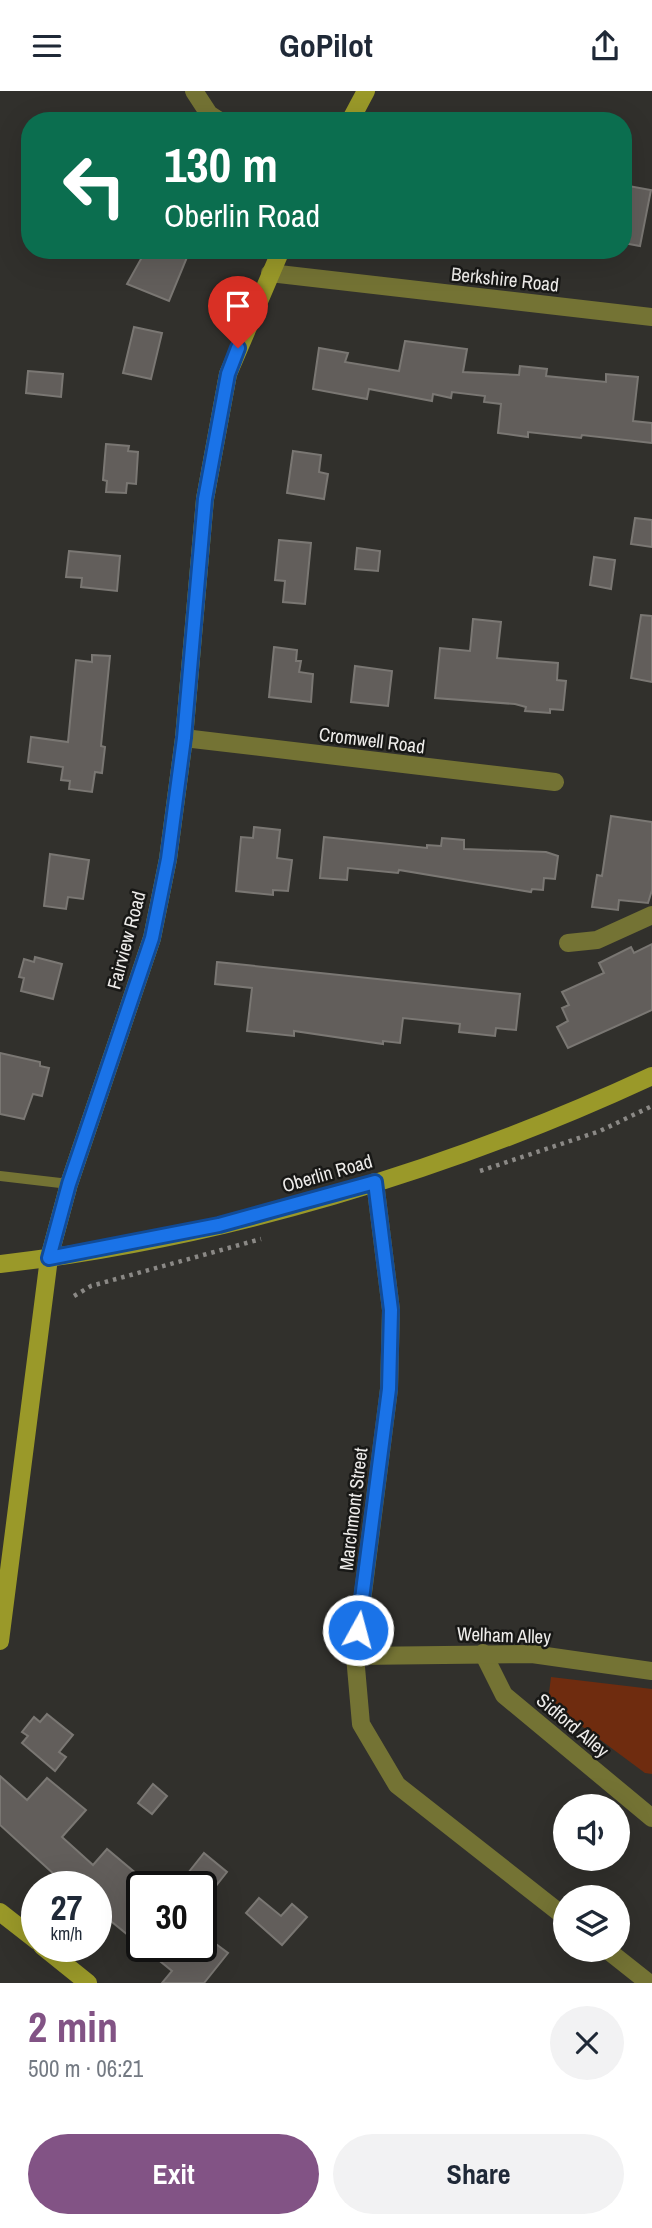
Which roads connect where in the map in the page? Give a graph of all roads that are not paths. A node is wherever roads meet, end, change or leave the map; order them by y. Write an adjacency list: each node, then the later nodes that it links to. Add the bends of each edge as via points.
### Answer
1 (194, 91): 3 (street)
2 (366, 91): 4 (street)
3 (208, 112)
4 (355, 112)
5 (277, 259): 6 (street, Fairview Road)
6 (270, 273): 7 (street, Berkshire Road); 8 (street, Fairview Road, via 228,374 205,499)
7 (652, 317)
8 (184, 738): 9 (street, Cromwell Road); 15 (street, Fairview Road, via 152,938)
9 (555, 782)
10 (652, 915): 11 (street, via 597,940)
11 (568, 943)
12 (652, 1076): 14 (street, Oberlin Road, via 467,1151)
13 (0, 1176): 15 (lane)
14 (375, 1182): 16 (street, Oberlin Road, via 219,1225); 20 (street, Marchmont Street, via 391,1310 389,1389)
15 (69, 1184): 16 (street, Fairview Road)
16 (49, 1258): 17 (street, Oberlin Road); 18 (street, Fairview Road)
17 (0, 1264)
18 (0, 1641)
19 (483, 1653): 20 (street, Welham Alley); 21 (street, Welham Alley, via 532,1654); 22 (street, Sidford Alley, via 504,1695)
20 (355, 1656): 23 (street, Marchmont Street, via 361,1724 397,1785)
21 (652, 1671)
22 (652, 1818)
23 (553, 1908)
24 (0, 1912): 25 (street)
25 (21, 1928)
26 (62, 1962): 28 (street)
27 (622, 1962): 29 (street)
28 (88, 1983)
29 (649, 1983)

